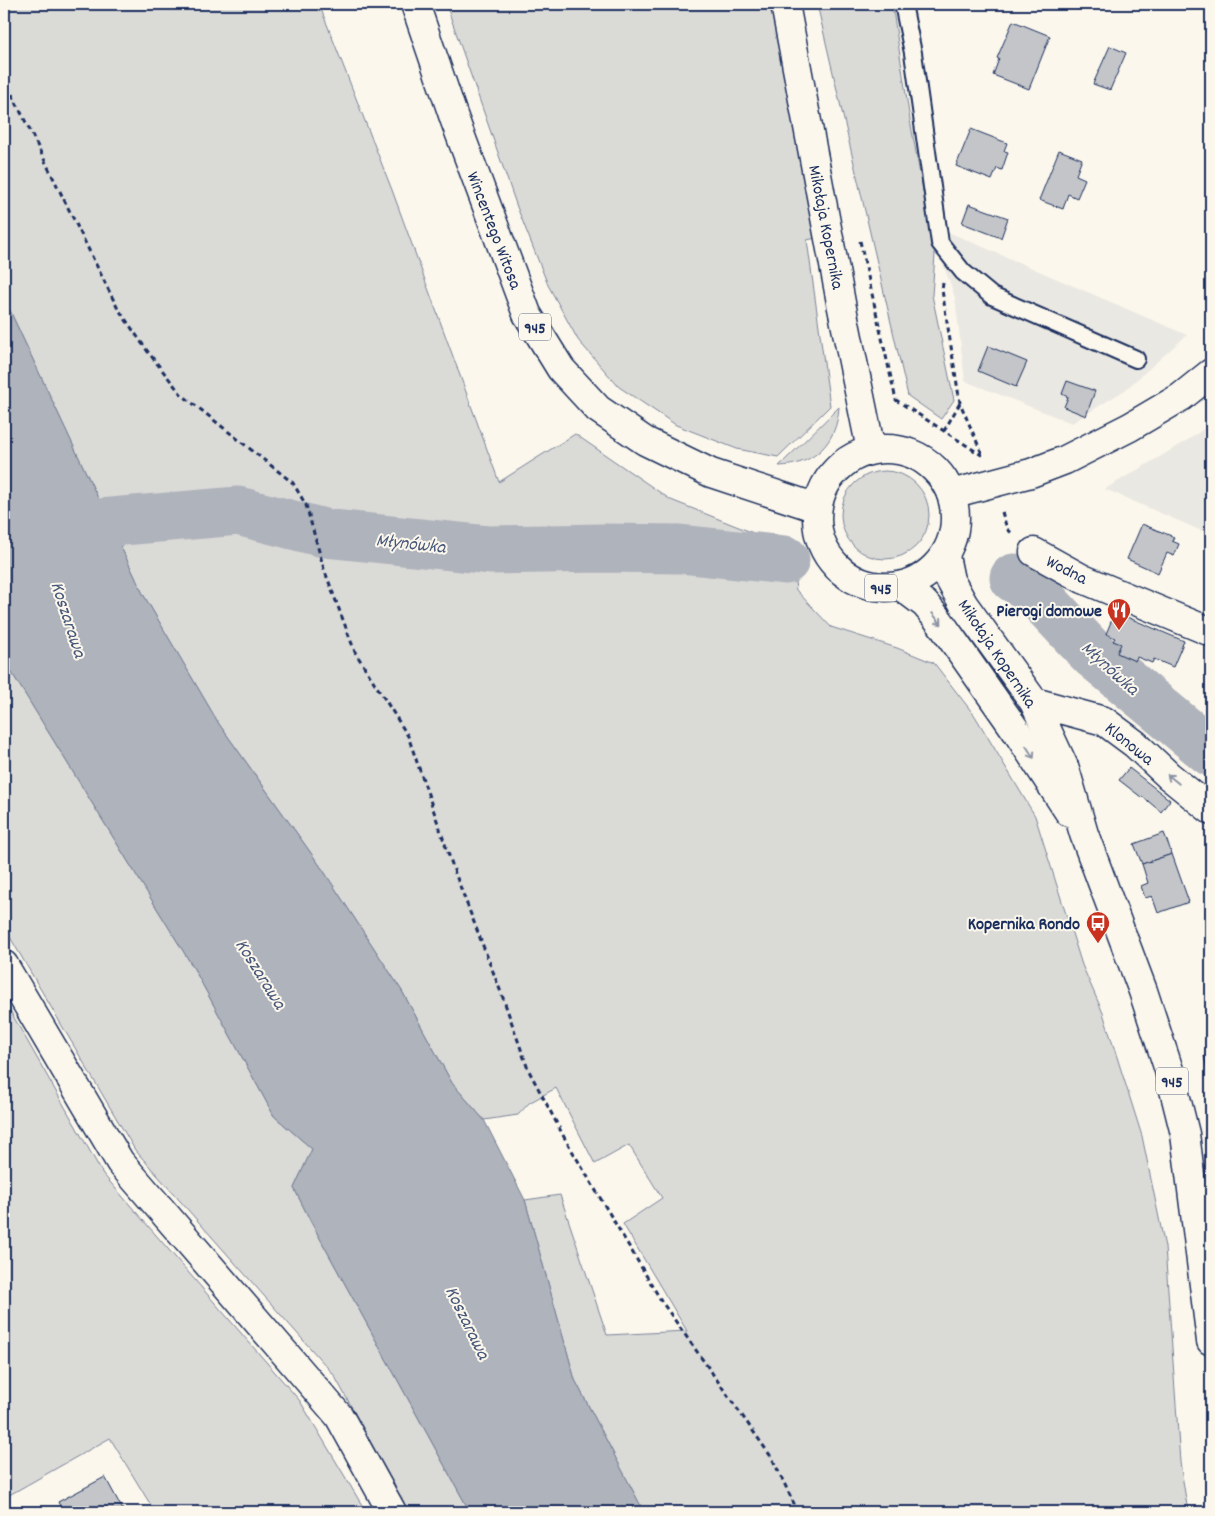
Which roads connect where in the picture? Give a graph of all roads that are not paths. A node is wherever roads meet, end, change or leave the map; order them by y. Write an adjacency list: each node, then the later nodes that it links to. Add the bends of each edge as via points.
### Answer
1 (415, 4): 8 (main road, Wincentego Witosa / 945, via 527,314 561,369 598,409 645,441 711,473)
2 (785, 4): 6 (main road, Mikołaja Kopernika)
3 (903, 4): 4 (lane, via 940,243 963,272 992,296)
4 (1136, 359)
5 (1211, 373): 7 (main road, via 1181,397 1065,460 1031,473)
6 (871, 450): 7 (main road, 945, via 891,448 928,462 942,477); 8 (main road, 945, via 851,458 835,471 823,488)
7 (951, 494): 10 (main road, 945, via 956,515 954,536)
8 (817, 508): 11 (main road, 945, via 818,530 825,552 839,569 857,582 879,588)
9 (1034, 552): 12 (main road, Wodna, via 1083,579)
10 (945, 556): 11 (main road, 945, via 933,570); 13 (main road, Mikołaja Kopernika / 945, via 950,580 964,605)
11 (901, 586): 15 (main road, Mikołaja Kopernika / 945, one-way to 15, via 925,604 940,622)
12 (1211, 632)
13 (1034, 702): 14 (main road, Klonowa, one-way to 13, via 1104,721); 15 (main road, Mikołaja Kopernika / 945, via 1065,769)
14 (1211, 810)
15 (1084, 834): 17 (main road, Mikołaja Kopernika / 945, via 1169,1070 1185,1134)
16 (4, 965): 18 (main road, via 120,1162 339,1416)
17 (1211, 1341)
18 (392, 1512)

